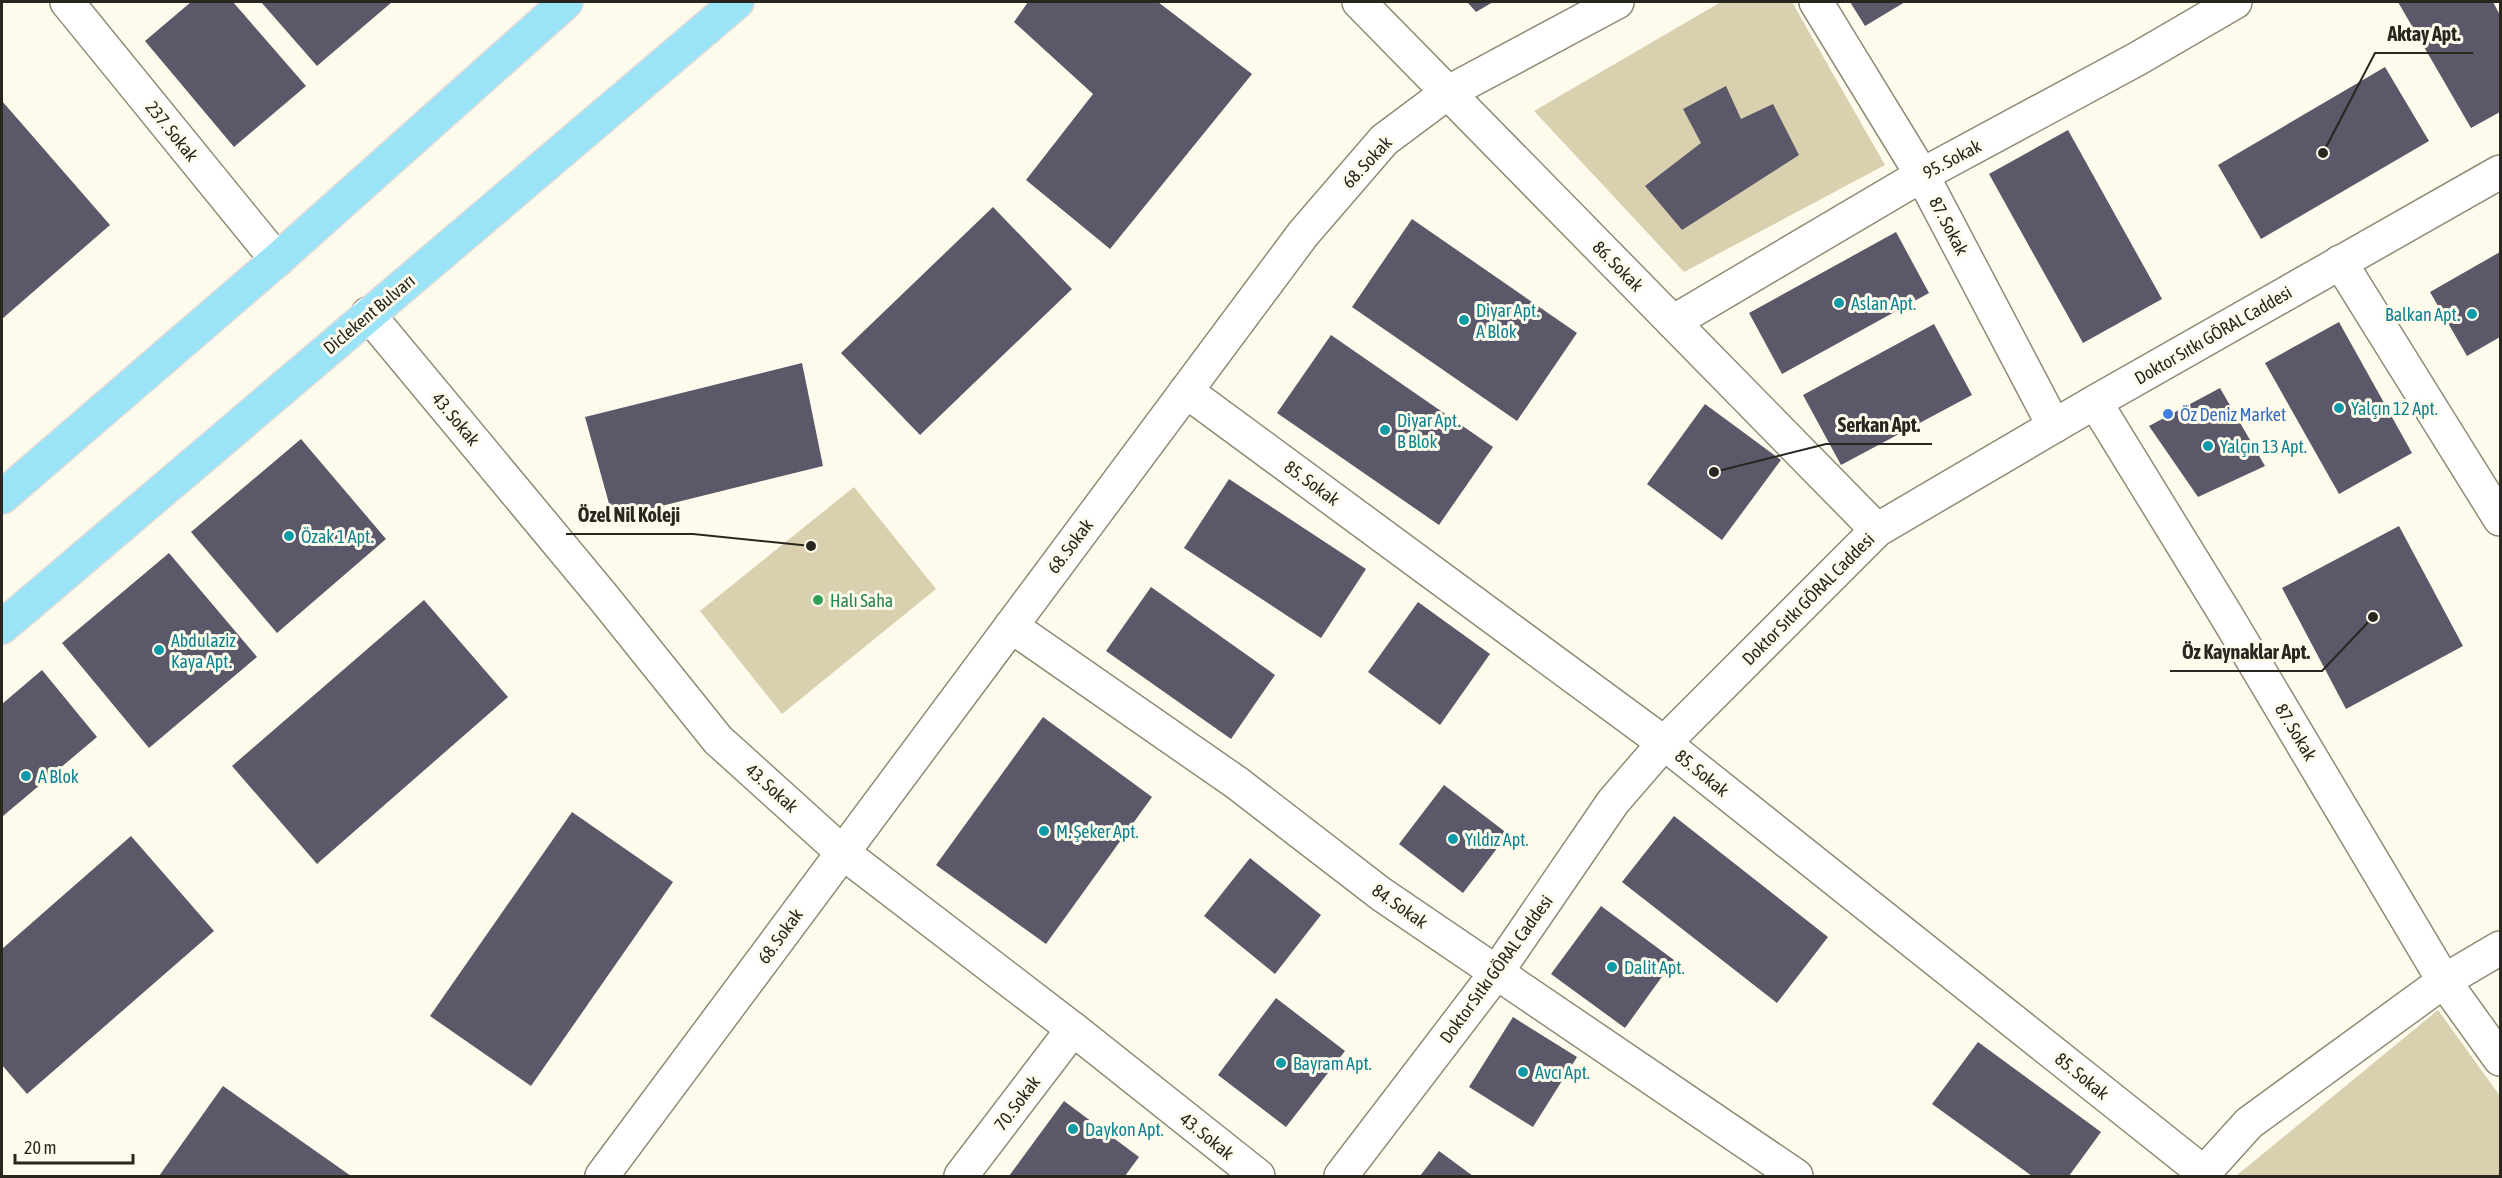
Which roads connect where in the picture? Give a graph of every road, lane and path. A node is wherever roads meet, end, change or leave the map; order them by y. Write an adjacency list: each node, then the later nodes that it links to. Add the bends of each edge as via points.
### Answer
1 (67, 2): 11 (street, 237. Sokak)
2 (566, 2): 11 (main road)
3 (737, 2): 13 (main road, Diclekent Bulvarı)
4 (1359, 2): 8 (street, 86. Sokak)
5 (1617, 2): 8 (street, 68. Sokak)
6 (1816, 2): 10 (street, 87. Sokak)
7 (2235, 2): 10 (street, 95. Sokak)
8 (1447, 93): 14 (street, 86. Sokak); 15 (street, 68. Sokak, via 1384,140 1303,234)
9 (2500, 172): 12 (street, Doktor Sıtkı GÖRAL Caddesi)
10 (1922, 175): 14 (street, 95. Sokak); 17 (street, 87. Sokak)
11 (277, 260): 18 (main road)
12 (2340, 262): 16 (street, Doktor Sıtkı GÖRAL Caddesi); 19 (street)
13 (368, 314): 22 (main road, Diclekent Bulvarı); 24 (street, 43. Sokak, via 718,740)
14 (1672, 322): 20 (street, 86. Sokak)
15 (1186, 391): 21 (street, 68. Sokak); 23 (street, 85. Sokak)
16 (2095, 402): 17 (street, Doktor Sıtkı GÖRAL Caddesi); 27 (street, 87. Sokak)
17 (2054, 426): 20 (street, Doktor Sıtkı GÖRAL Caddesi)
18 (2, 497)
19 (2500, 519)
20 (1877, 530): 23 (street, Doktor Sıtkı GÖRAL Caddesi)
21 (1011, 626): 24 (street, 68. Sokak); 26 (street, 84. Sokak, via 1237,783 1381,894)
22 (2, 627)
23 (1664, 743): 26 (street, Doktor Sıtkı GÖRAL Caddesi, via 1613,801); 30 (street, 85. Sokak)
24 (842, 852): 28 (street, 43. Sokak); 31 (street, 68. Sokak)
25 (2500, 948): 27 (street)
26 (1496, 973): 34 (street, Doktor Sıtkı GÖRAL Caddesi); 35 (street, 84. Sokak)
27 (2444, 981): 29 (street, 87. Sokak); 30 (street, via 2249,1123)
28 (1073, 1029): 32 (street, 70. Sokak); 33 (street, 43. Sokak)
29 (2500, 1059)
30 (2203, 1175)
31 (602, 1176)
32 (962, 1176)
33 (1258, 1176)
34 (1341, 1176)
35 (1796, 1176)

